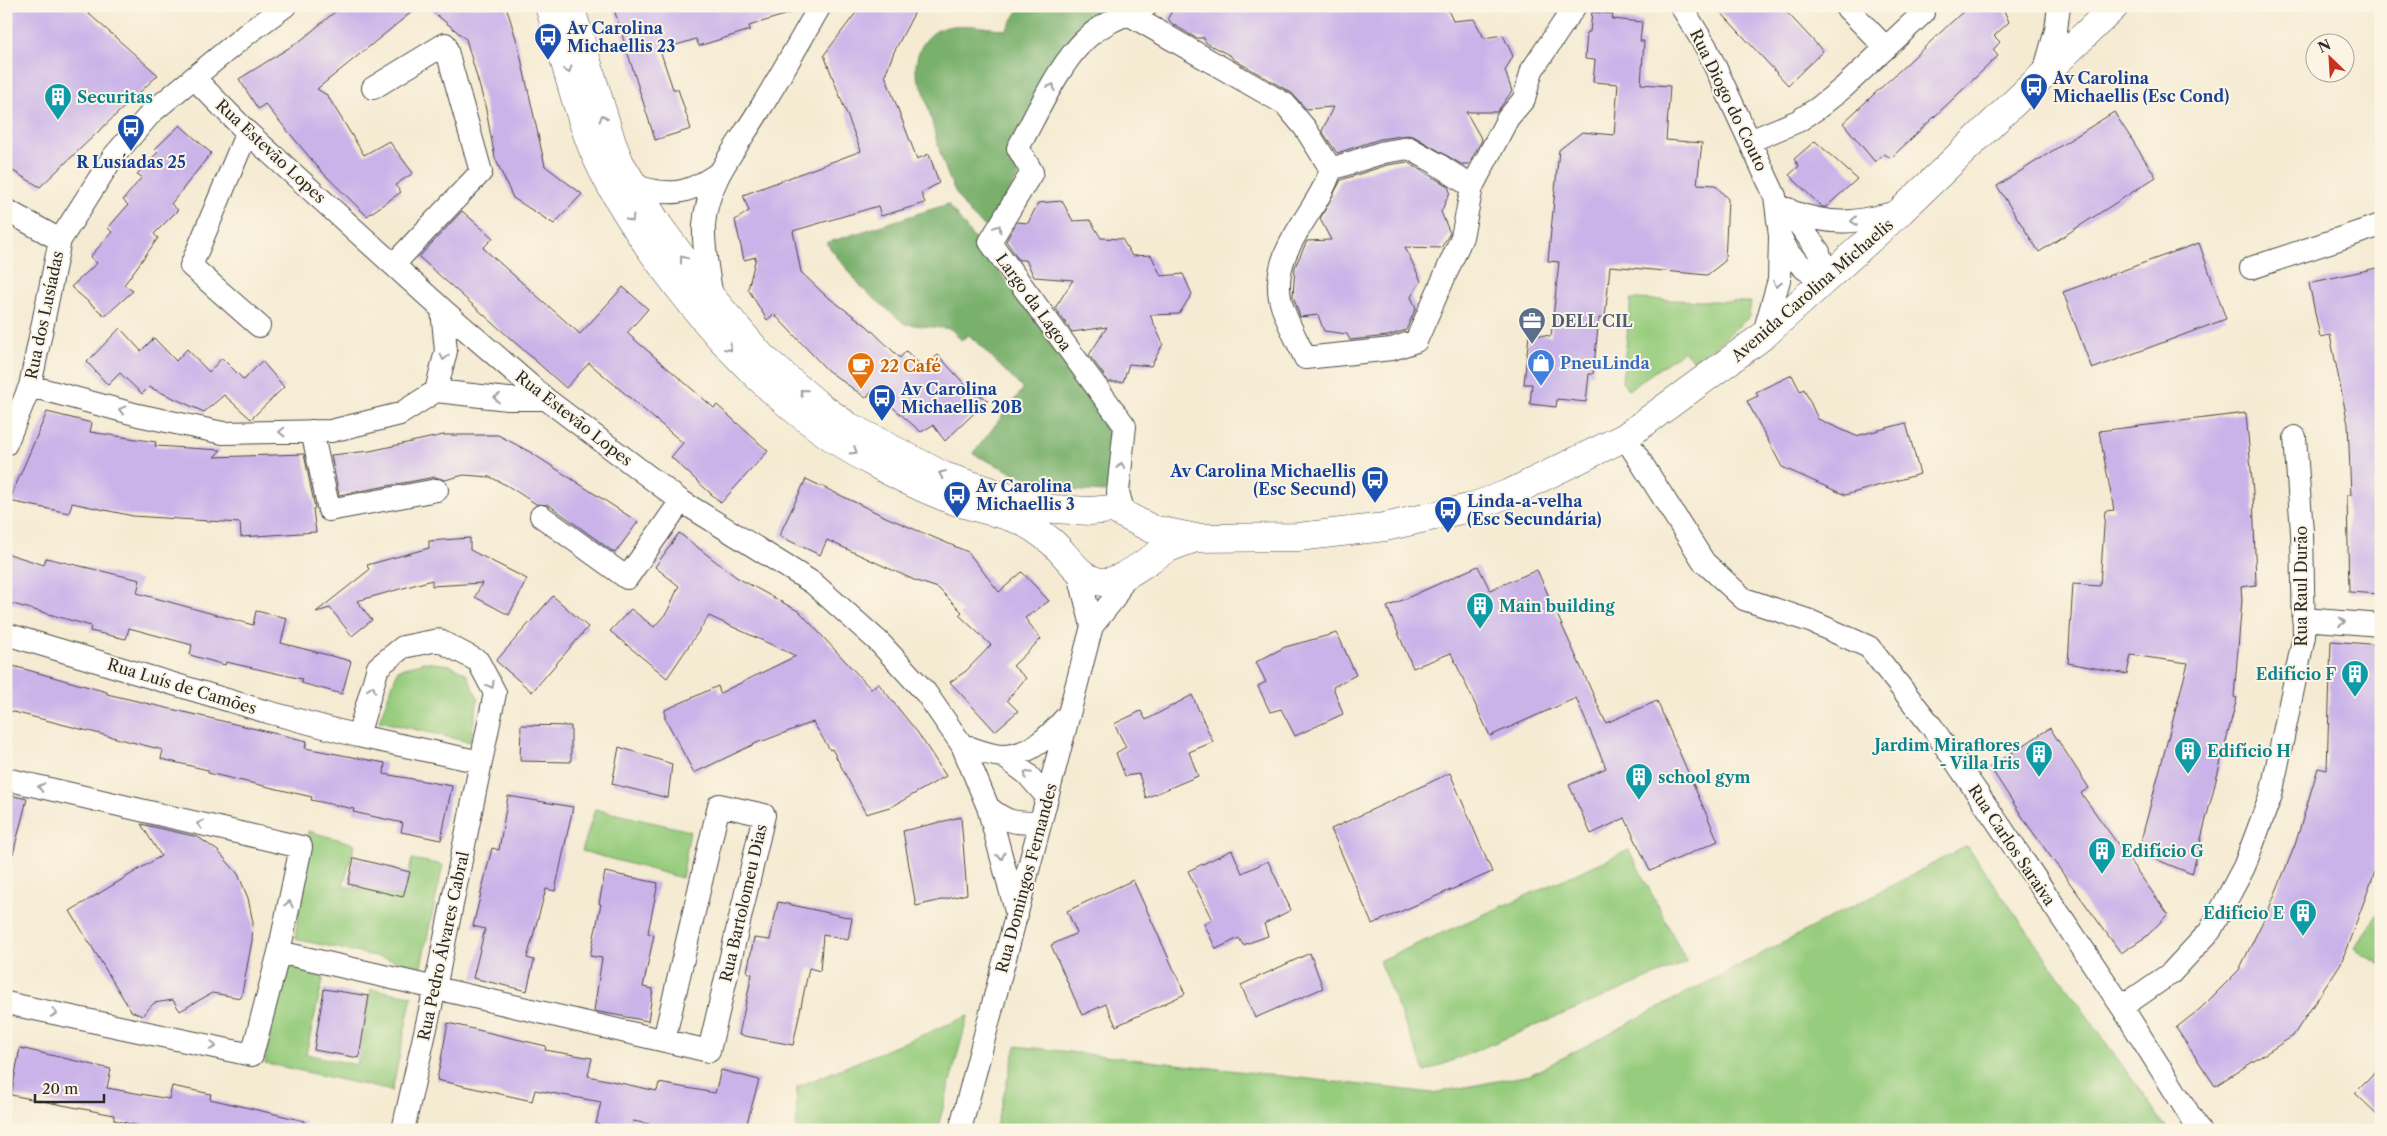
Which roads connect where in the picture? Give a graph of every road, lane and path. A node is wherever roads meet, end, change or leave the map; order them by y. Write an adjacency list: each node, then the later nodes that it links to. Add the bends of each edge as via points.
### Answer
1 (285, 6): 14 (street, Rua dos Lusíadas)
2 (549, 6): 48 (street, Avenida Carolina Michaelis, one-way to 48, via 583,121 604,172 640,234 676,285 741,362 787,405 839,442 878,465 961,503 1028,525)
3 (570, 6): 20 (street, Avenida Carolina Michaelis, one-way to 3, via 620,163 606,125)
4 (820, 6): 19 (street)
5 (1575, 6): 21 (street, via 1532,70 1524,99 1508,118)
6 (1680, 6): 17 (street, Rua Diogo do Couto, via 1706,47)
7 (1845, 6): 12 (street)
8 (1916, 6): 12 (street, via 1923,13)
9 (2059, 6): 13 (street)
10 (2107, 8): 13 (street, Avenida Carolina Michaelis)
11 (1137, 10): 18 (street, Largo da Lagoa, via 1285,104); 46 (street, Largo da Lagoa, one-way to 11, via 1118,492 1125,426 990,242 1032,172 1018,148 1072,53 1107,24)
12 (1886, 48): 17 (street, via 1818,108 1791,124)
13 (2043, 76): 24 (street, Avenida Carolina Michaelis)
14 (194, 78): 16 (street, Rua Estevão Lopes); 27 (street, Rua dos Lusíadas, via 152,112 113,157)
15 (373, 88): 28 (street, via 445,44 480,172)
16 (247, 132): 28 (street, Rua Estevão Lopes); 33 (street, via 191,266)
17 (1750, 140): 22 (street, Rua Diogo do Couto)
18 (1331, 169): 21 (street, via 1408,148 1436,162); 21 (street, via 1327,182 1289,245 1281,269 1280,298 1305,358 1392,349 1416,342 1462,237)
19 (720, 172): 20 (street, via 702,185 670,194); 31 (street, via 704,225)
20 (633, 185): 31 (street, Avenida Carolina Michaelis, one-way to 20)
21 (1472, 187)
22 (1782, 203): 24 (street, one-way to 22, via 1868,220 1838,223 1814,219); 26 (street, Rua Diogo do Couto); 30 (street, Rua Diogo do Couto, via 1819,252)
23 (6, 210): 27 (street)
24 (1901, 211): 30 (street, Avenida Carolina Michaelis)
25 (2381, 226): 29 (street)
26 (1780, 236): 30 (street, Rua Diogo do Couto, via 1798,263); 34 (street, Rua Diogo do Couto, one-way to 34, via 1779,280)
27 (60, 240): 35 (street, Rua dos Lusíadas)
28 (394, 264): 32 (street, Rua Estevão Lopes)
29 (2251, 268)
30 (1826, 279): 34 (street, Avenida Carolina Michaelis)
31 (712, 298): 44 (street, Avenida Carolina Michaelis, one-way to 31, via 1053,509 944,476 848,426 762,356)
32 (442, 309): 36 (street, one-way to 36, via 446,351); 37 (street, Rua Estevão Lopes)
33 (259, 326)
34 (1763, 336): 39 (street, Avenida Carolina Michaelis)
35 (30, 386): 38 (street, one-way to 35, via 223,433 138,415); 41 (street, Rua dos Lusíadas)
36 (436, 391): 37 (street, one-way to 36, via 508,399); 38 (street, via 400,414 331,431)
37 (546, 399): 43 (street, Rua Estevão Lopes)
38 (312, 431): 42 (street, via 329,510)
39 (1625, 437): 47 (street, Avenida Carolina Michaelis, via 1510,493 1462,510 1385,527 1307,536); 67 (street, Rua Carlos Saraiva, via 1704,562 1744,599 1810,621 1869,646 1937,734)
40 (2295, 437): 50 (street, Rua Raul Durão)
41 (6, 444)
42 (437, 490)
43 (681, 500): 45 (street, via 627,578); 56 (street, Rua Estevão Lopes, via 813,584 879,642 926,693)
44 (1090, 512): 46 (street, Avenida Carolina Michaelis, via 1113,509); 48 (street, via 1080,518 1069,538 1069,550)
45 (541, 516)
46 (1128, 517): 47 (street, Avenida Carolina Michaelis, via 1152,529); 49 (street, via 1142,540 1139,561)
47 (1196, 538): 49 (street, Avenida Carolina Michaelis, via 1169,548)
48 (1075, 565): 49 (street, Avenida Carolina Michaelis, via 1089,578 1102,582); 51 (street, Rua Domingos Fernandes)
49 (1130, 572): 51 (street, Rua Domingos Fernandes)
50 (2304, 619): 52 (street, one-way to 52); 67 (street, Rua Raul Durão, via 2304,636 2271,794 2244,867 2210,931 2171,973)
51 (1092, 626): 54 (street, Rua Domingos Fernandes)
52 (2381, 626)
53 (6, 634): 55 (street, Rua Luís de Camões)
54 (1068, 716): 57 (street, via 1036,746); 60 (street, Rua Domingos Fernandes)
55 (358, 736): 58 (street, Rua Luís de Camões); 58 (street, one-way to 58, via 378,667 403,647 438,640 478,661 495,693)
56 (962, 745): 57 (street); 61 (street, Rua Estevão Lopes)
57 (1003, 756): 60 (street, one-way to 57, via 1027,774)
58 (481, 762): 65 (street, Rua Pedro Álvares Cabral)
59 (6, 779): 64 (street, one-way to 59, via 301,847)
60 (1047, 797): 62 (street, Rua Domingos Fernandes)
61 (988, 807): 62 (street, via 1000,818 1016,823); 63 (street, Rua Estevão Lopes, one-way to 63)
62 (1040, 823): 63 (street, Rua Domingos Fernandes)
63 (1017, 915): 70 (street, Rua Domingos Fernandes)
64 (279, 952): 65 (street, Rua Bartolomeu Dias); 66 (street, one-way to 64, via 252,1055)
65 (435, 988): 68 (street, Rua Bartolomeu Dias); 69 (street, Rua Pedro Álvares Cabral)
66 (6, 1003)
67 (2122, 1007): 71 (street, Rua Carlos Saraiva)
68 (664, 1040): 68 (street, Rua Bartolomeu Dias, via 709,1050 764,815 719,805)
69 (403, 1130)
70 (960, 1130)
71 (2199, 1130)

